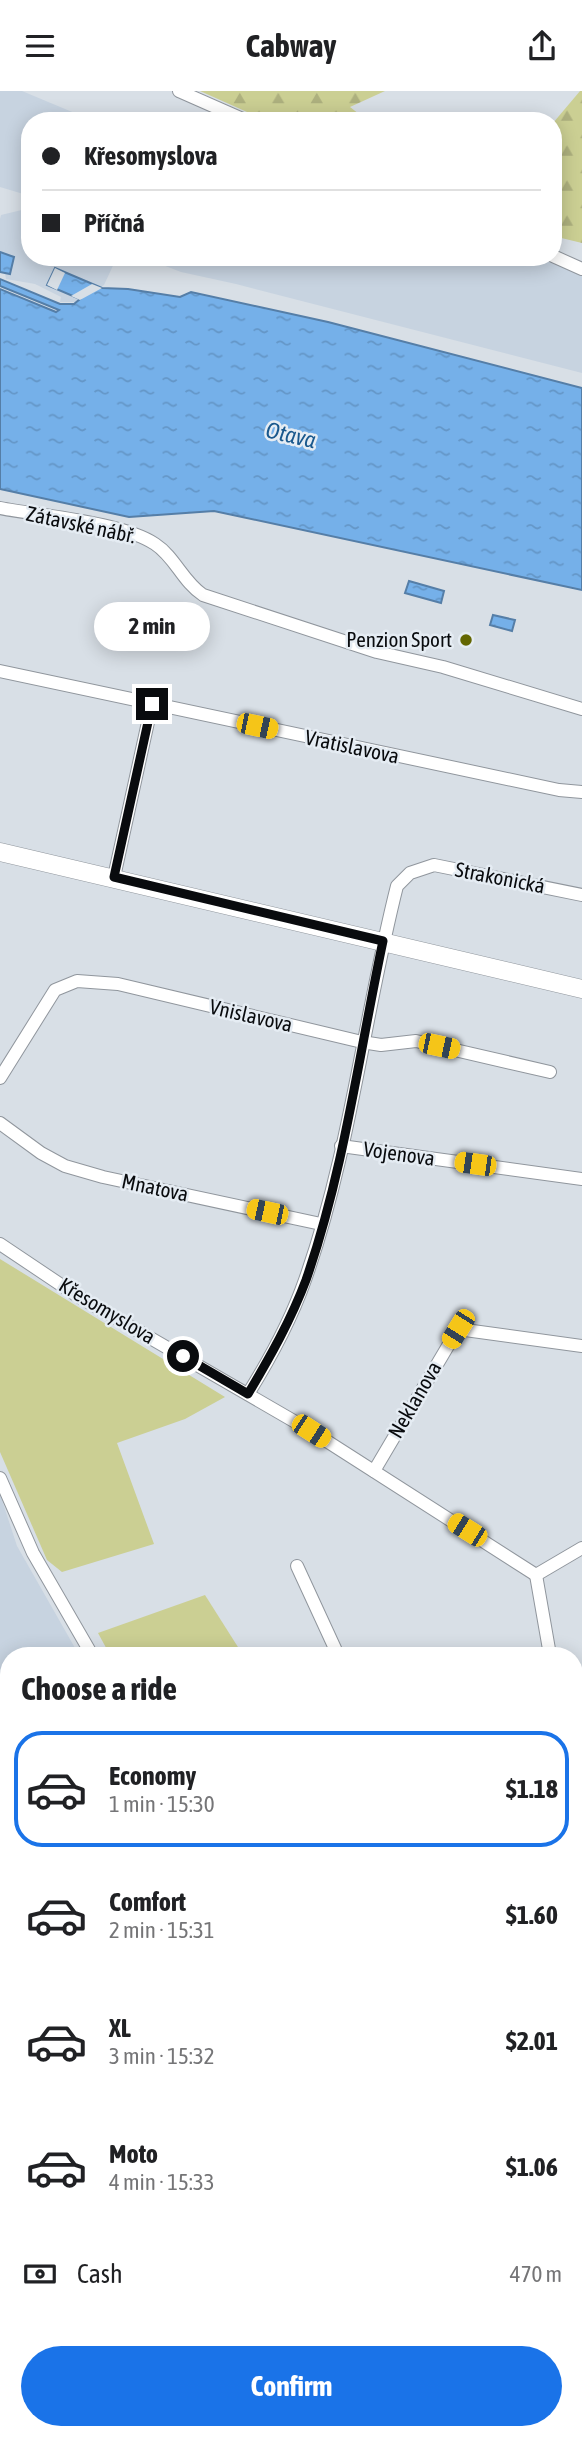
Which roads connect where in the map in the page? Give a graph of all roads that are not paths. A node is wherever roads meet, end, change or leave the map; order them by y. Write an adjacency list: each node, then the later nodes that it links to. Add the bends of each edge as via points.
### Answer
1 (179, 91): 2 (street)
2 (227, 112)
3 (562, 260): 4 (street)
4 (582, 269)
5 (0, 508): 8 (street, Zátavské nábř., via 131,532 162,549 203,595 377,652)
6 (0, 671): 7 (street, Vratislavova)
7 (152, 704): 9 (street, Vratislavova); 11 (street)
8 (582, 709)
9 (582, 792)
10 (0, 852): 11 (main road)
11 (114, 877): 13 (main road)
12 (582, 895): 13 (street, Strakonická, via 434,865 410,873 397,886)
13 (383, 941): 14 (main road); 15 (street, Strakonická)
14 (582, 989)
15 (362, 1042): 16 (street, Vnislavova, via 416,1041); 17 (street, Vnislavova, via 118,983 77,981 55,990); 19 (street, Strakonická)
16 (550, 1072)
17 (0, 1078)
18 (0, 1123): 21 (street, Mnatova, via 65,1166)
19 (341, 1146): 20 (street, Vojenova); 21 (street, Strakonická)
20 (582, 1179)
21 (321, 1224): 24 (street, Strakonická, via 290,1319)
22 (0, 1244): 24 (street, Křesomyslova)
23 (582, 1346): 25 (street, Neklanova, via 458,1329)
24 (248, 1394): 25 (street, Křesomyslova)
25 (374, 1471): 29 (street, Křesomyslova)
26 (0, 1478): 30 (street, via 33,1553)
27 (582, 1548): 29 (street)
28 (297, 1566): 31 (street)
29 (536, 1575): 32 (street)
30 (87, 1647)
31 (334, 1647)
32 (549, 1647)

